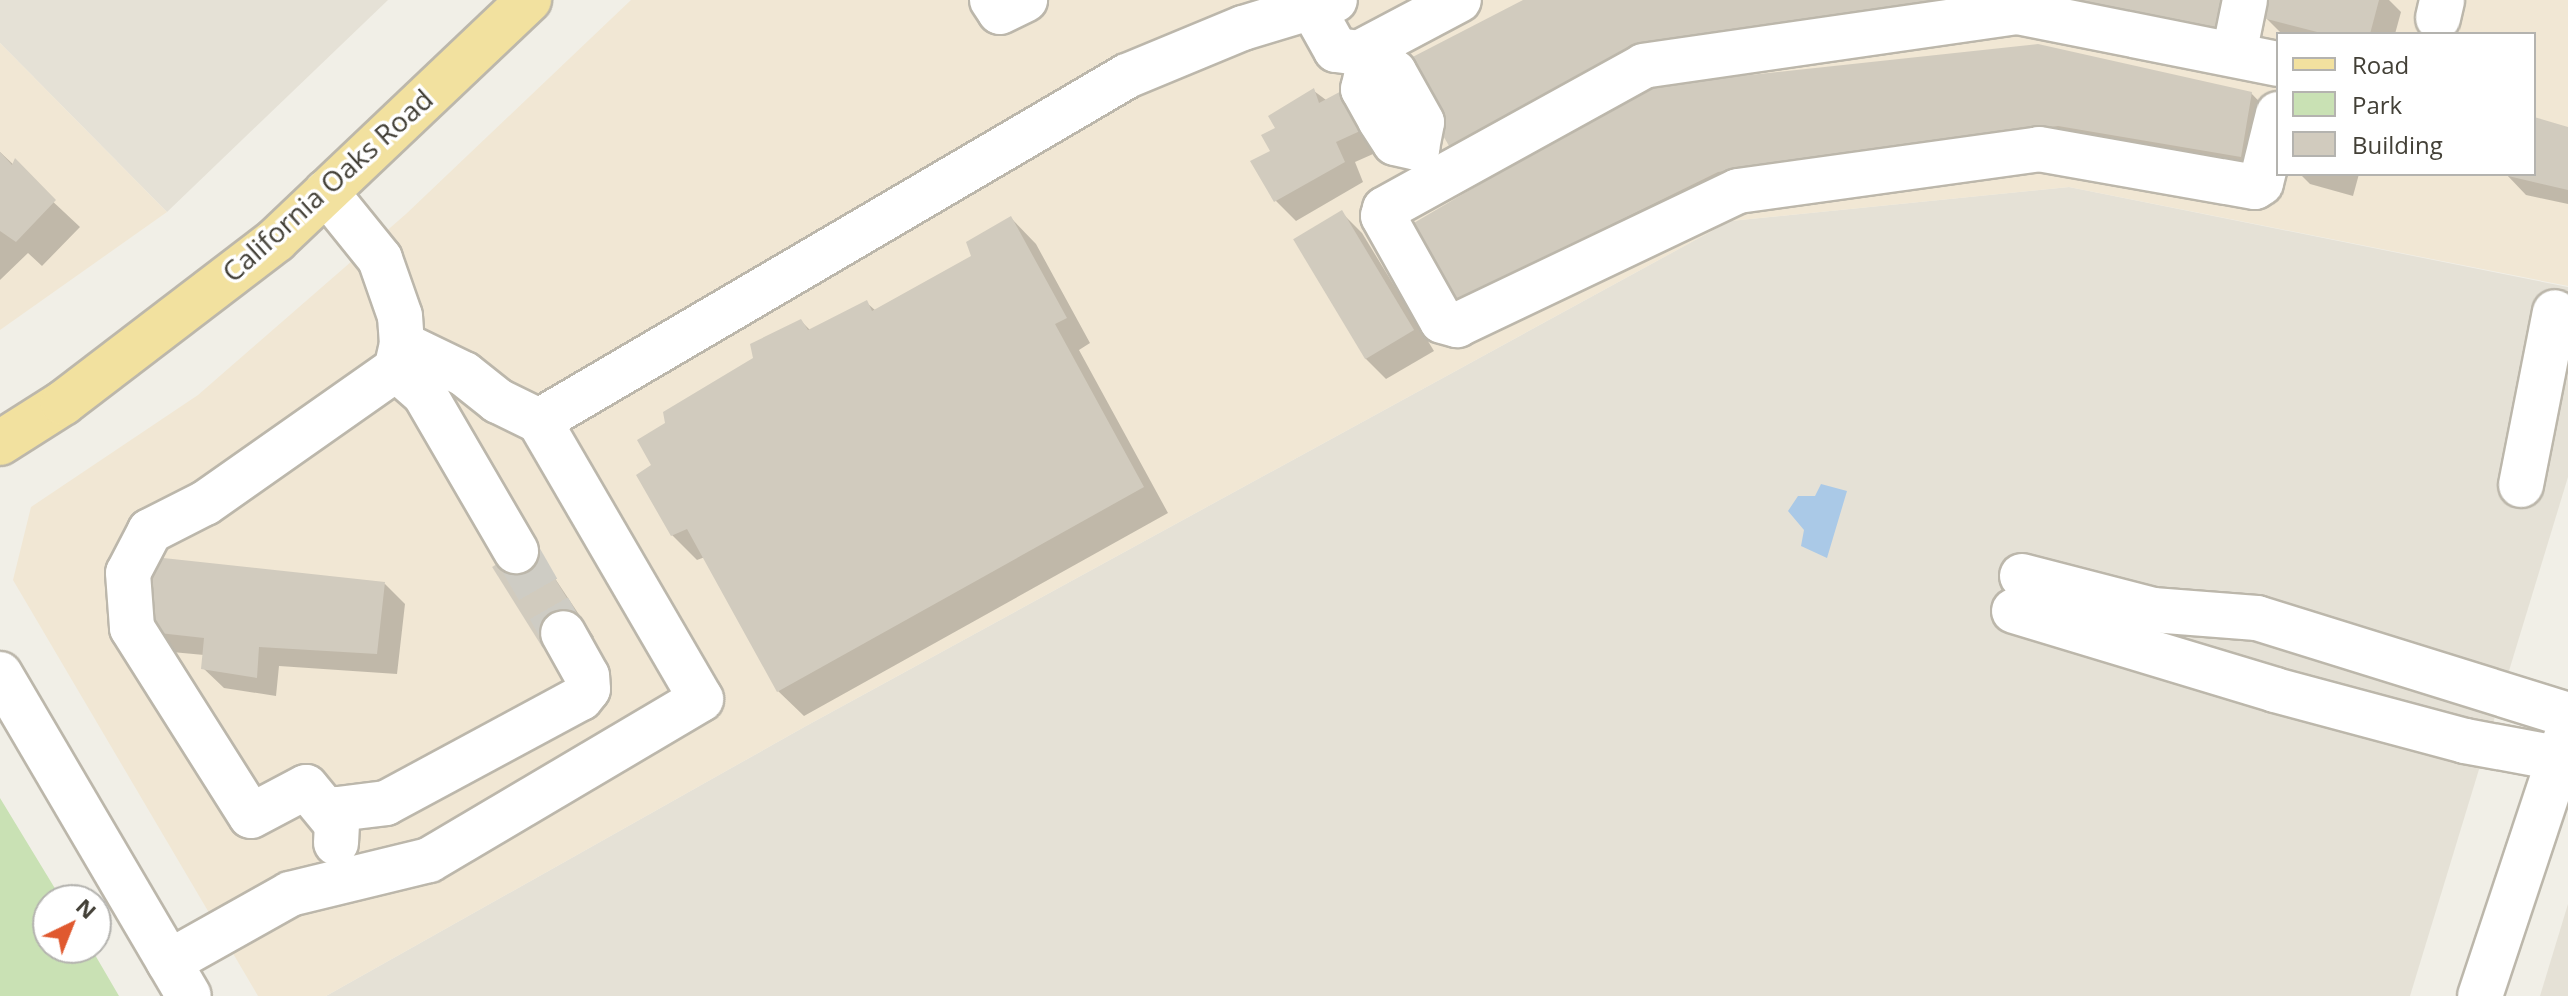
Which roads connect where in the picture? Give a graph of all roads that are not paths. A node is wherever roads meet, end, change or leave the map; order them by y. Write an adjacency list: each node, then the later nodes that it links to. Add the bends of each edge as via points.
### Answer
1 (529, 0): 13 (main road, California Oaks Road)
2 (992, 0): 3 (street, via 1000,12)
3 (1025, 0)
4 (1459, 0): 9 (street)
5 (2245, 0): 8 (street)
6 (1318, 2): 7 (street); 9 (street, via 1336,50)
7 (1236, 14): 16 (street)
8 (2234, 54): 10 (street); 12 (street, via 2017,12 1644,66)
9 (1363, 61): 12 (street, via 1363,89 1380,120 1395,143)
10 (2276, 64)
11 (2276, 122): 12 (street, via 2261,183 2255,187 2039,149 1738,191 1457,325 1442,321 1383,216)
12 (1427, 164)
13 (326, 192): 15 (street, via 380,259 400,316); 17 (main road, California Oaks Road, via 276,240 63,403)
14 (2555, 312): 18 (street)
15 (399, 356): 16 (street, via 464,374 498,401); 19 (street); 26 (street, via 205,503 150,531 128,573 132,628 251,816 306,787)
16 (539, 421): 27 (street, via 701,699 429,860)
17 (0, 443)
18 (2521, 485)
19 (516, 551)
20 (2276, 624): 23 (street); 23 (street, via 2018,593); 24 (street)
21 (563, 633): 26 (street, via 587,676 588,689 386,803 338,809)
22 (0, 674): 28 (street)
23 (2255, 683): 25 (street, via 2465,741)
24 (2568, 715)
25 (2565, 750): 29 (street)
26 (335, 822): 27 (street)
27 (339, 880): 28 (street, via 290,894)
28 (179, 979)
29 (2480, 996)

